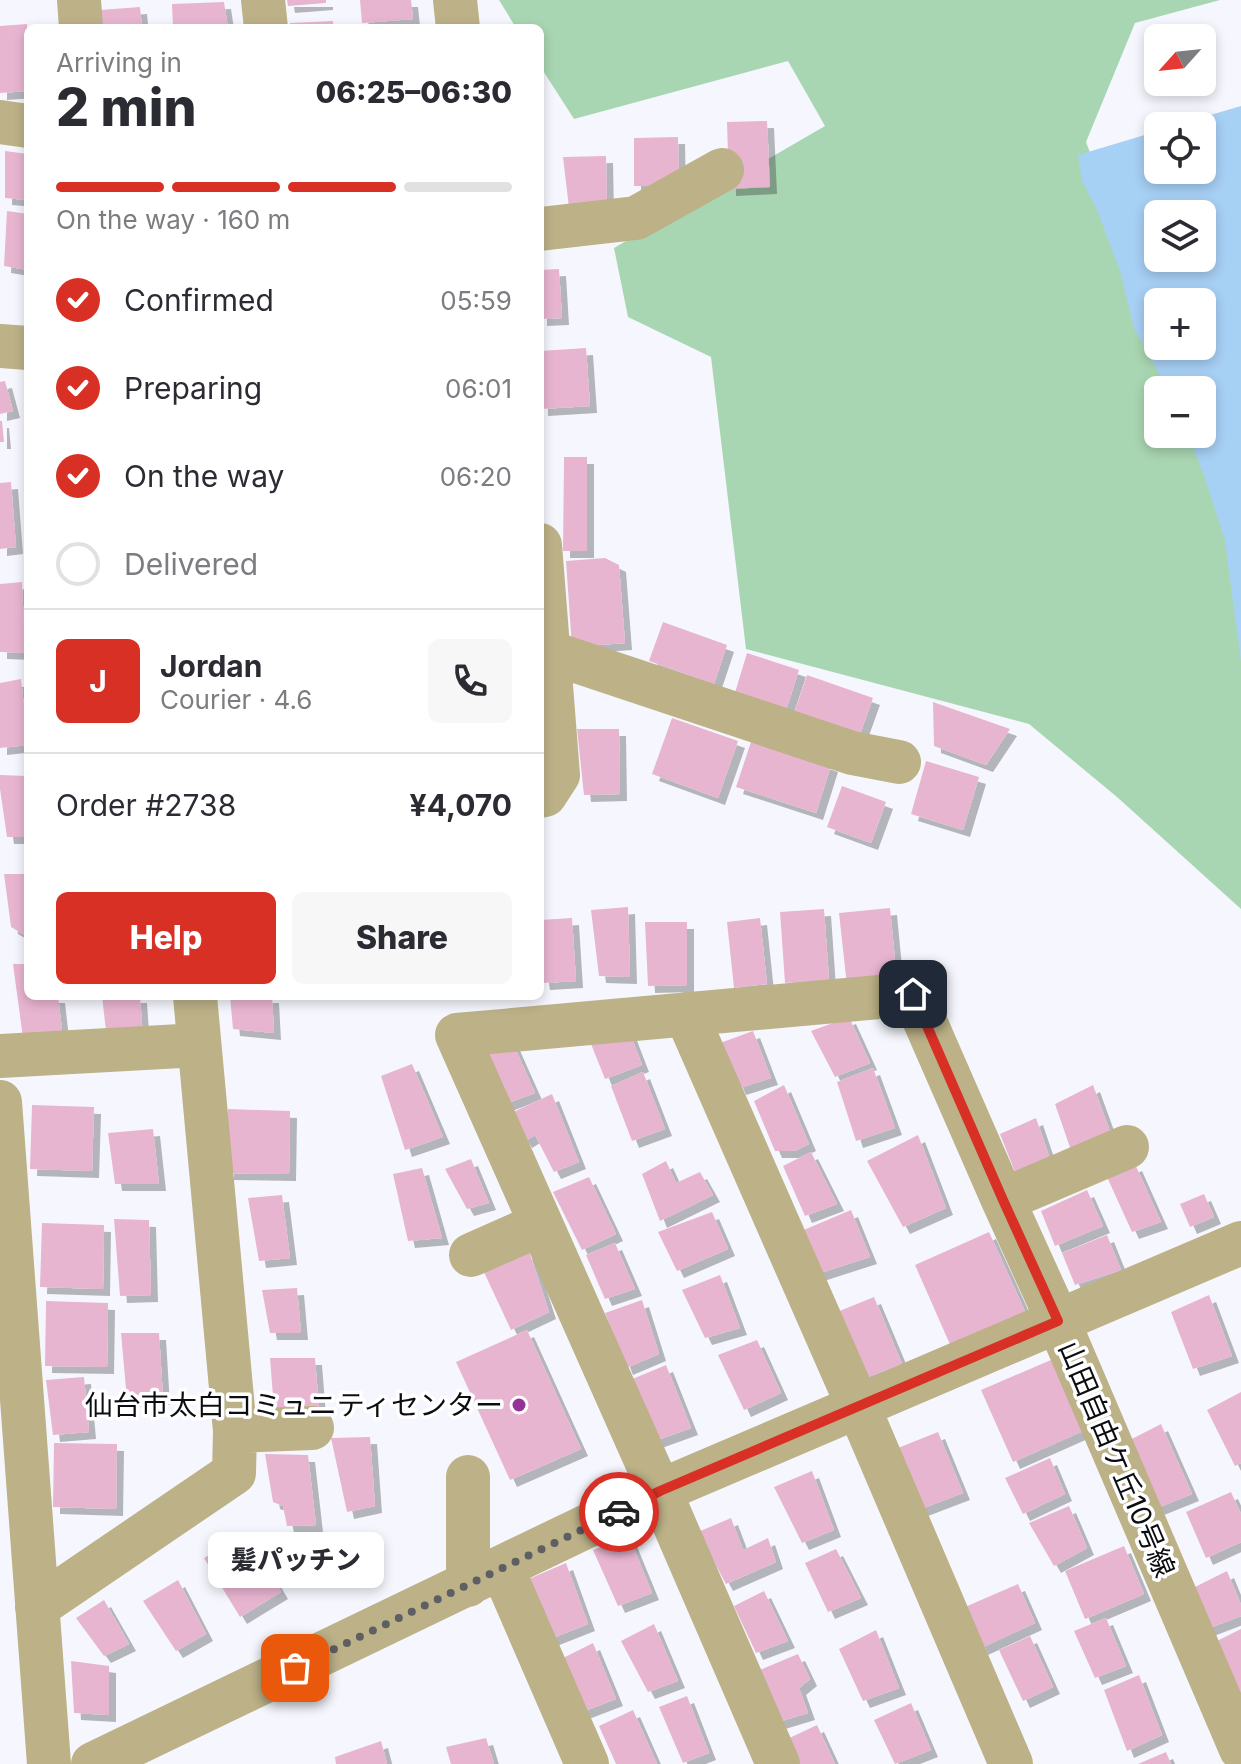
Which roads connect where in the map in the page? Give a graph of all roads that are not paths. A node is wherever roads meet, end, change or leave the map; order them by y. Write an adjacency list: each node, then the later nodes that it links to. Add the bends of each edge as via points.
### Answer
1 (79, 0): 4 (street)
2 (263, 0): 5 (street)
3 (455, 0): 6 (street)
4 (81, 24)
5 (266, 24)
6 (458, 24)
7 (0, 122): 8 (street)
8 (24, 125)
9 (722, 170): 10 (street, via 636,218)
10 (544, 229)
11 (0, 346): 12 (street)
12 (24, 348)
13 (544, 593): 14 (street)
14 (549, 652): 15 (street, via 852,753); 16 (street, via 558,775)
15 (899, 762)
16 (544, 795)
17 (195, 1000): 19 (street)
18 (686, 1014): 23 (street, 山田自由ケ丘10号線, via 913,994); 24 (street, via 457,1035); 28 (street)
19 (199, 1045): 20 (street); 30 (street)
20 (0, 1056)
21 (0, 1102): 34 (street)
22 (1127, 1147): 23 (street)
23 (1003, 1200): 27 (street, 山田自由ケ丘10号線)
24 (541, 1224): 26 (street); 32 (street)
25 (1241, 1243): 27 (street)
26 (471, 1255)
27 (1058, 1321): 28 (street); 35 (street, 山田自由ケ丘10号線)
28 (858, 1406): 32 (street); 40 (street)
29 (312, 1428): 30 (street)
30 (235, 1431): 34 (street, via 234,1473)
31 (468, 1477): 33 (street)
32 (660, 1491): 33 (street); 39 (street)
33 (485, 1576): 37 (street); 38 (street)
34 (37, 1607): 36 (street)
35 (1241, 1749)
36 (49, 1764)
37 (93, 1764)
38 (587, 1764)
39 (778, 1764)
40 (1011, 1764)

